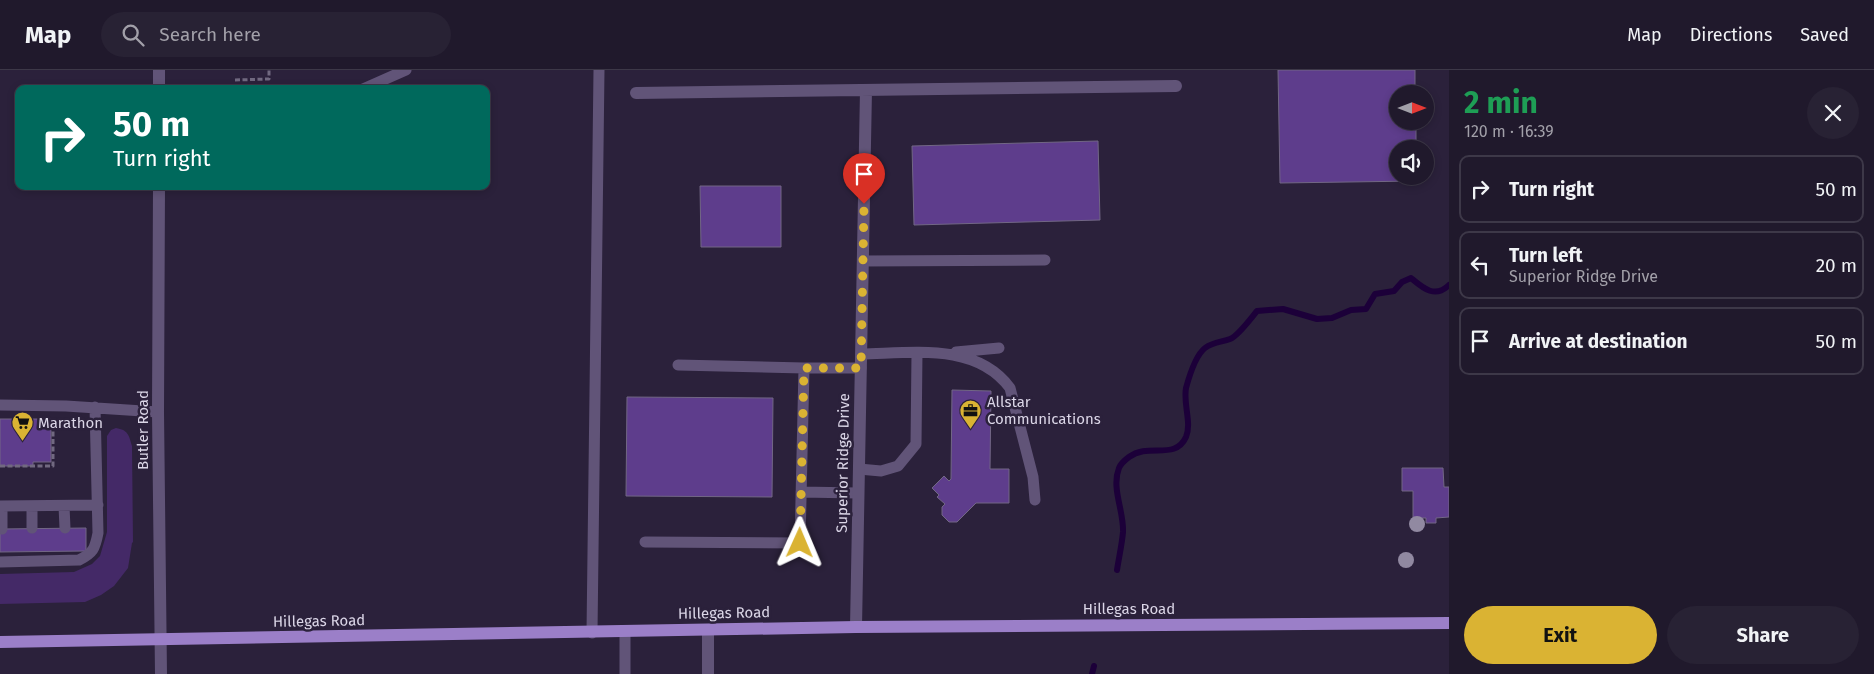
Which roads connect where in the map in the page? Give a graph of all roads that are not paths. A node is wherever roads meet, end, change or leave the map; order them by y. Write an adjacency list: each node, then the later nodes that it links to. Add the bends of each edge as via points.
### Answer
1 (159, 70): 4 (street)
2 (406, 70): 5 (lane)
3 (599, 70): 39 (lane)
4 (159, 85)
5 (372, 85)
6 (1176, 86): 7 (street)
7 (866, 90): 8 (street); 11 (street, Superior Ridge Drive)
8 (636, 93)
9 (159, 190): 21 (street, Butler Road)
10 (1044, 260): 11 (lane)
11 (863, 261): 15 (street, Superior Ridge Drive)
12 (999, 348): 14 (lane)
13 (917, 353): 14 (lane); 15 (lane); 22 (lane, via 916,444 898,466 881,471)
14 (940, 353): 25 (lane, via 977,361 991,369 1010,388 1033,477)
15 (861, 354): 18 (street, Superior Ridge Drive)
16 (678, 365): 17 (lane)
17 (804, 368): 18 (lane); 23 (lane)
18 (861, 368): 22 (street, Superior Ridge Drive)
19 (0, 404): 20 (lane)
20 (95, 407): 21 (lane); 29 (lane)
21 (158, 412): 40 (street, Butler Road)
22 (859, 469): 24 (street, Superior Ridge Drive)
23 (801, 492): 24 (lane); 33 (lane, via 800,543)
24 (858, 493): 36 (street, Superior Ridge Drive)
25 (1035, 500)
26 (1, 506): 27 (lane); 32 (lane)
27 (32, 506): 28 (lane); 30 (lane)
28 (64, 506): 29 (lane); 31 (lane)
29 (98, 506): 34 (lane, via 98,533 91,554 79,560 65,556)
30 (32, 528)
31 (65, 528)
32 (2, 529)
33 (645, 542)
34 (2, 559)
35 (1449, 624): 36 (main road, Hillegas Road)
36 (856, 627): 37 (main road, Hillegas Road)
37 (708, 630): 38 (main road, Hillegas Road); 44 (street)
38 (625, 632): 39 (main road, Hillegas Road); 43 (lane)
39 (592, 633): 40 (main road, Hillegas Road)
40 (161, 640): 41 (main road, Hillegas Road); 42 (street, Butler Road)
41 (0, 642)
42 (161, 674)
43 (626, 674)
44 (708, 674)

